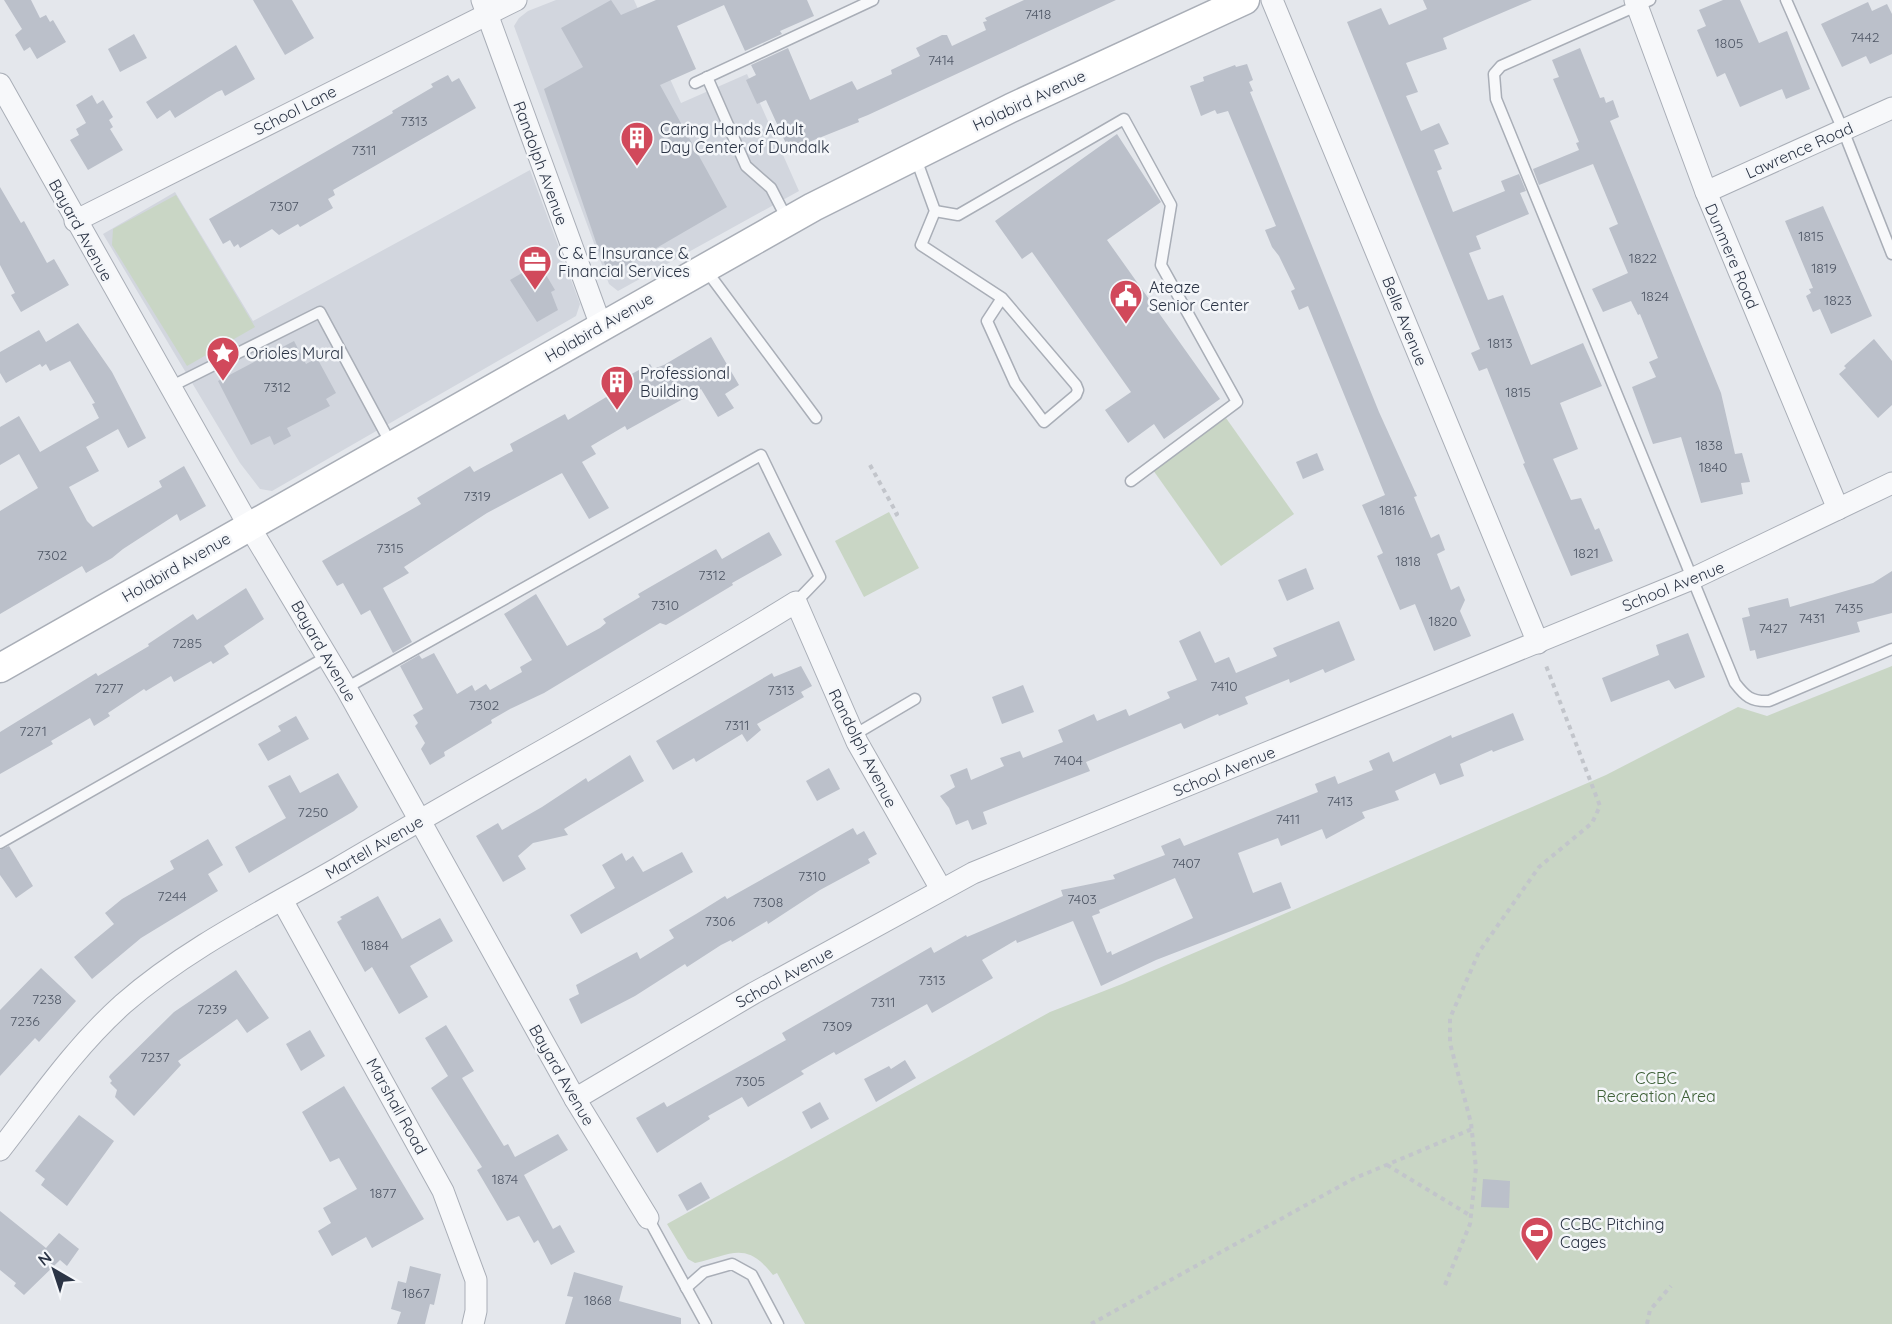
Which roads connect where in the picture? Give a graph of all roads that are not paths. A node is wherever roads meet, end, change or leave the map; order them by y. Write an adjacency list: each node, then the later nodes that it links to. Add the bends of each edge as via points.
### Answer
1 (516, 0): 7 (street, School Lane)
2 (873, 0): 8 (lane)
3 (1245, 0): 13 (main road, Holabird Avenue)
4 (1272, 0): 31 (street, Belle Avenue)
5 (1786, 0): 12 (lane)
6 (1641, 2): 14 (street, Dunmere Road); 29 (lane, via 1501,66 1494,74 1496,99)
7 (484, 7): 16 (street, School Lane); 21 (street, Randolph Avenue)
8 (707, 77): 9 (lane); 17 (lane, via 746,166 771,188)
9 (694, 83)
10 (0, 84): 16 (street, Bayard Avenue)
11 (1892, 108): 12 (street, Lawrence Road)
12 (1843, 130): 14 (street, Lawrence Road); 18 (lane)
13 (914, 155): 15 (lane); 17 (main road, Holabird Avenue)
14 (1706, 192): 27 (street, Dunmere Road)
15 (936, 211): 20 (lane, via 921,245); 25 (lane, via 958,215 1124,119 1171,205 1161,265 1237,402)
16 (75, 221): 22 (street, Bayard Avenue)
17 (788, 221): 19 (main road, Holabird Avenue)
18 (1892, 254)
19 (704, 267): 21 (main road, Holabird Avenue); 23 (lane)
20 (1002, 298): 20 (lane, via 987,321 1015,383 1044,422 1078,390)
21 (601, 326): 24 (main road, Holabird Avenue)
22 (170, 387): 24 (lane, via 320,312); 28 (street, Bayard Avenue)
23 (816, 418)
24 (391, 445): 28 (main road, Holabird Avenue)
25 (1131, 481)
26 (1892, 483): 27 (street, School Avenue)
27 (1838, 508): 29 (street, School Avenue)
28 (249, 526): 33 (street, Bayard Avenue); 34 (main road, Holabird Avenue)
29 (1694, 578): 31 (street, School Avenue); 32 (lane, via 1735,683 1756,702 1769,701)
30 (796, 602): 35 (lane, via 820,577 761,455); 37 (street, Randolph Avenue); 38 (street, Martell Avenue)
31 (1538, 643): 40 (street, School Avenue)
32 (1892, 650)
33 (328, 656): 35 (street, Bayard Avenue); 39 (lane)
34 (0, 668)
35 (346, 688): 38 (street, Bayard Avenue)
36 (915, 699): 37 (lane)
37 (854, 735): 40 (street, Randolph Avenue)
38 (420, 820): 41 (street, Martell Avenue); 42 (street, Bayard Avenue)
39 (0, 843)
40 (941, 889): 42 (street, School Avenue)
41 (282, 900): 43 (street, Martell Avenue, via 192,951 125,1002 88,1038); 46 (street, Marshall Road, via 443,1191 476,1280)
42 (575, 1098): 44 (street, Bayard Avenue)
43 (0, 1150)
44 (648, 1218): 45 (lane)
45 (686, 1288): 47 (lane); 48 (lane, via 704,1272 732,1264 752,1275)
46 (473, 1324)
47 (706, 1324)
48 (778, 1324)

